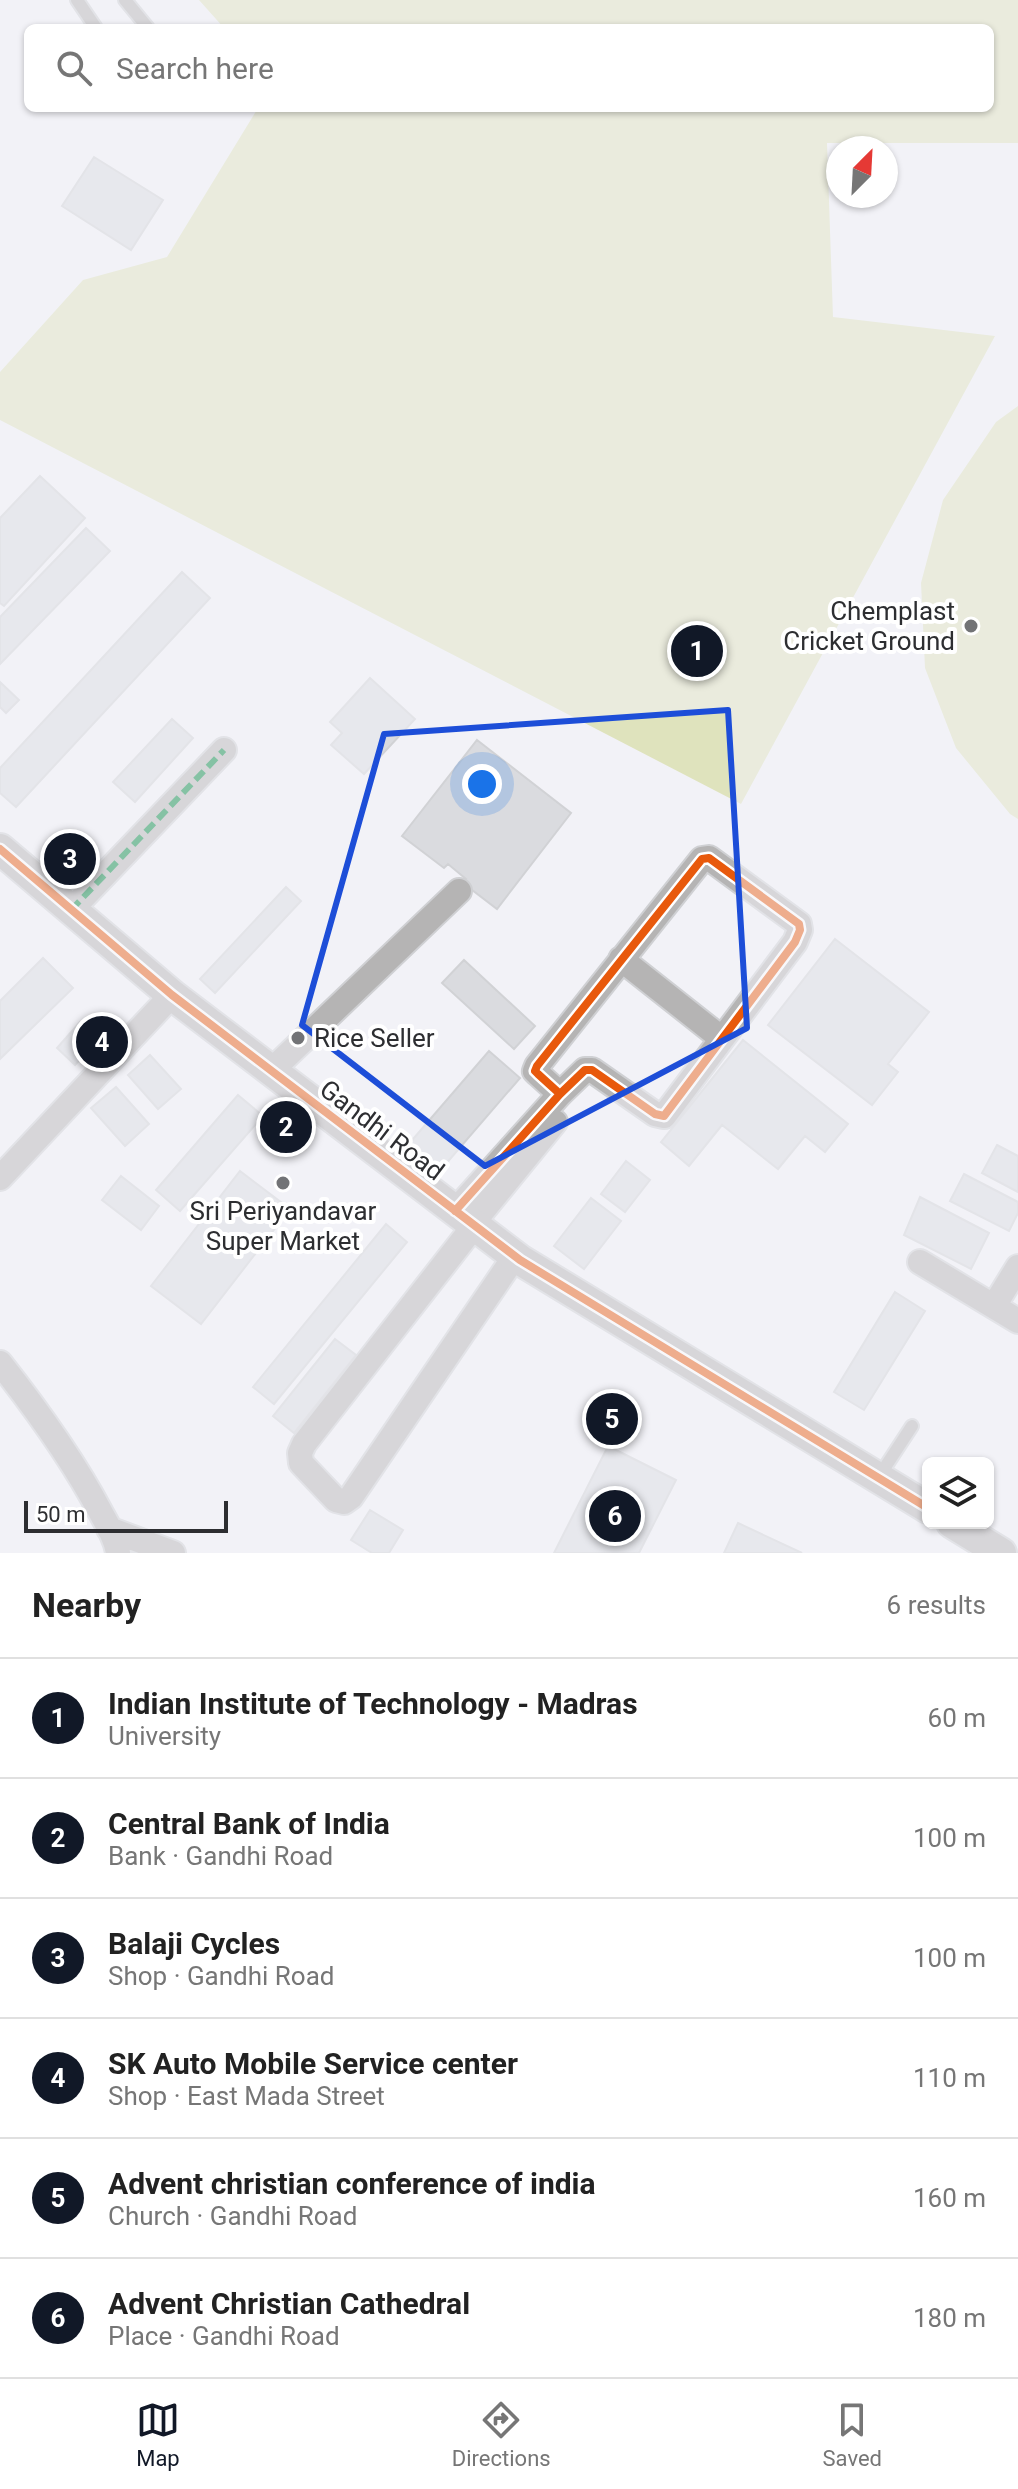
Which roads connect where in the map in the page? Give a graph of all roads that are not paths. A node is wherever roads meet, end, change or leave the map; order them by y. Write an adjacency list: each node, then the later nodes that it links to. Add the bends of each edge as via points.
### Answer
1 (77, 0): 3 (lane)
2 (125, 0): 4 (lane)
3 (93, 24)
4 (145, 24)
5 (224, 750): 8 (street)
6 (0, 849): 8 (street, Gandhi Road)
7 (459, 891): 12 (street)
8 (71, 910): 10 (street, Gandhi Road)
9 (621, 959): 11 (street); 11 (street, via 705,858 795,920 800,930 795,942); 13 (street, via 535,1071)
10 (172, 995): 12 (street, Gandhi Road); 15 (street)
11 (721, 1038): 13 (street, via 664,1116 592,1070 585,1070)
12 (271, 1071): 16 (street, Gandhi Road)
13 (560, 1094): 16 (street)
14 (555, 1122): 16 (street)
15 (0, 1178)
16 (467, 1220): 17 (street, Gandhi Road); 17 (street, via 304,1444 301,1463 336,1500 351,1497)
17 (515, 1256): 24 (street, Gandhi Road)
18 (920, 1262): 20 (street)
19 (1018, 1267): 20 (street)
20 (994, 1306): 21 (street)
21 (1018, 1321)
22 (0, 1363): 26 (street, via 39,1414)
23 (912, 1426): 24 (lane)
24 (878, 1478): 25 (street, Gandhi Road)
25 (922, 1504)
26 (109, 1529): 28 (street); 29 (street)
27 (962, 1529): 30 (street)
28 (118, 1553)
29 (173, 1553)
30 (1001, 1553)

